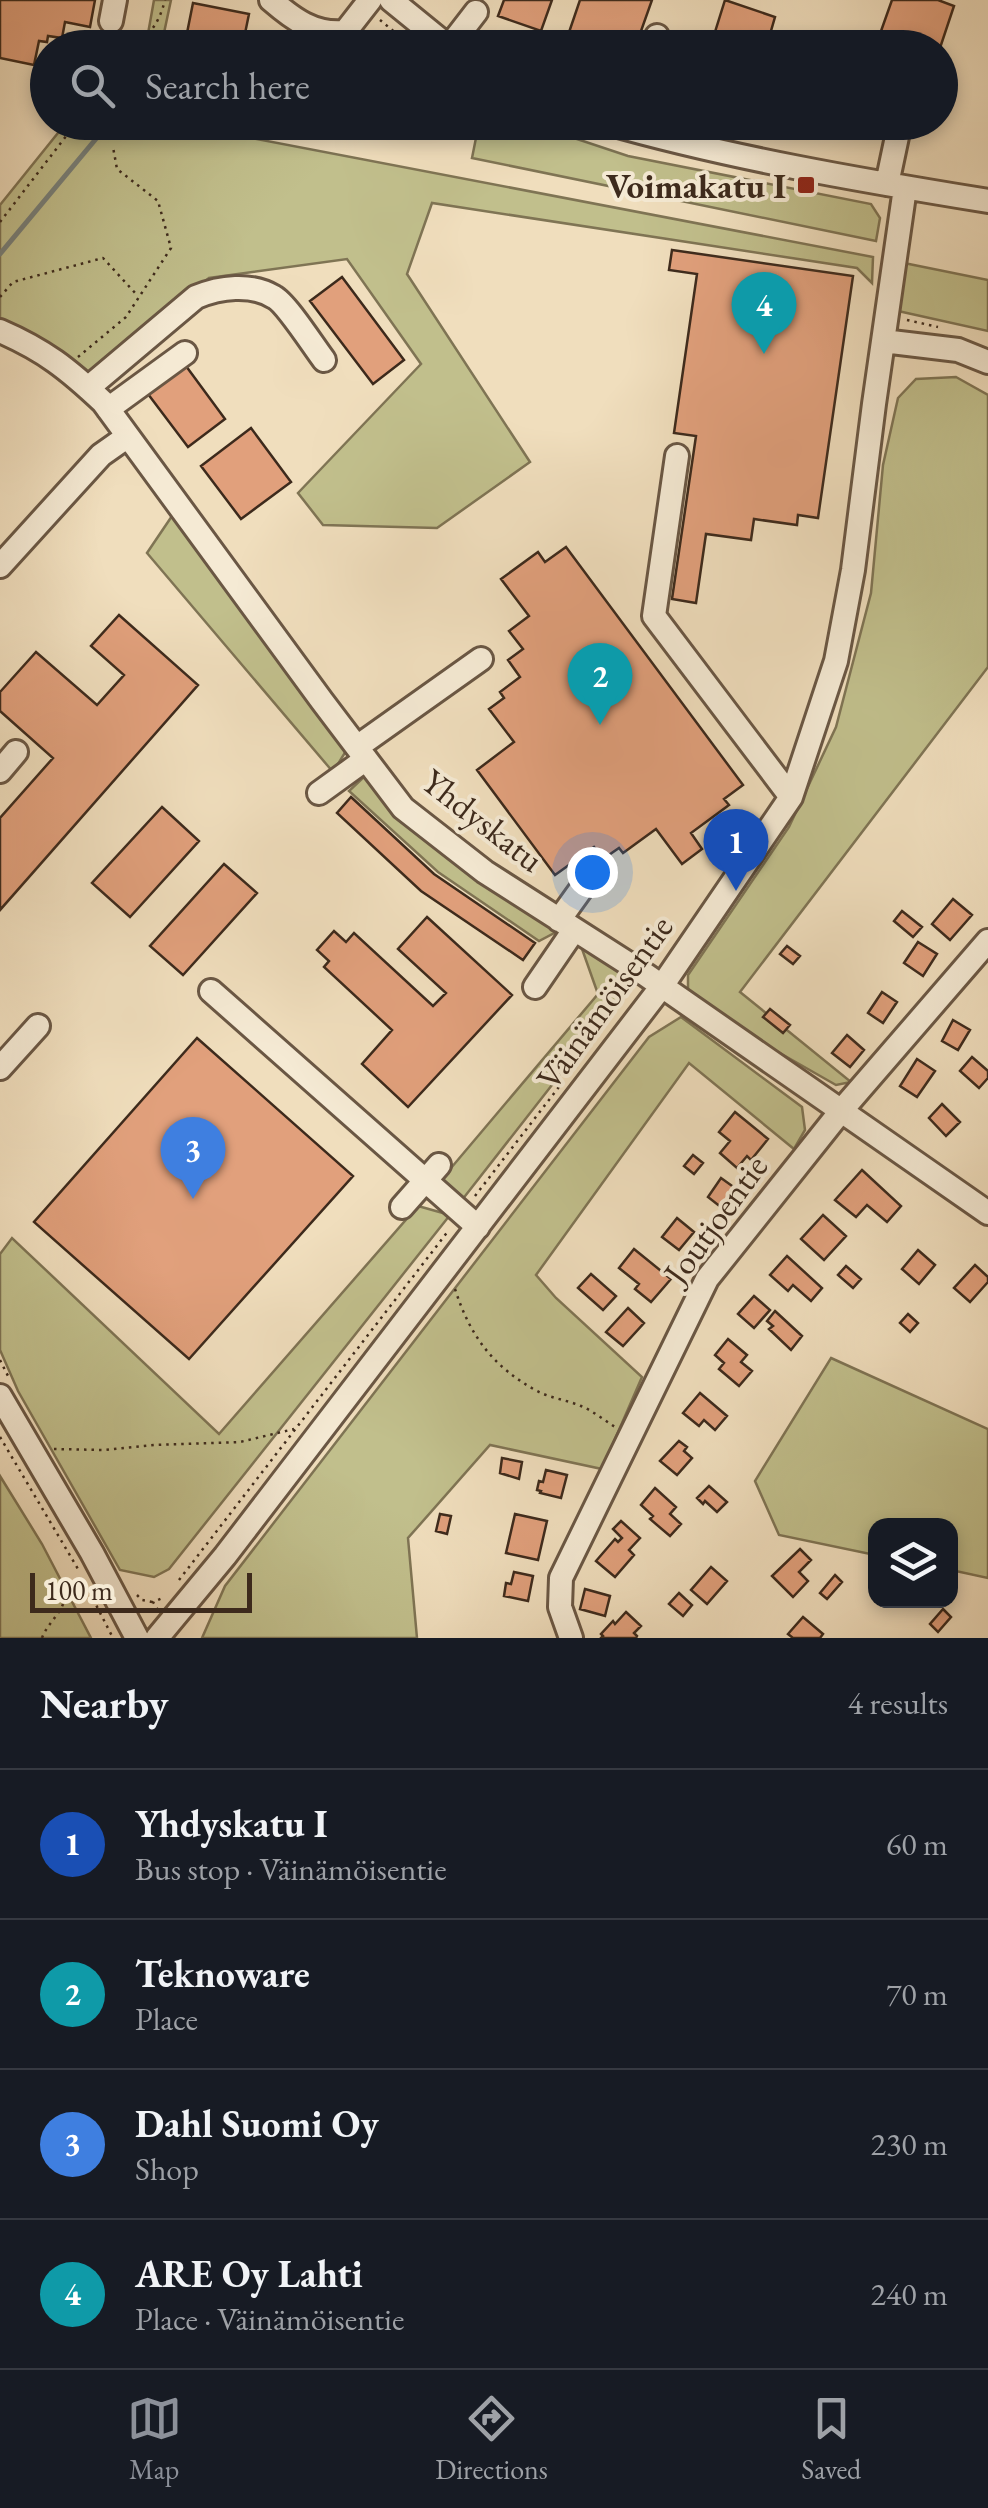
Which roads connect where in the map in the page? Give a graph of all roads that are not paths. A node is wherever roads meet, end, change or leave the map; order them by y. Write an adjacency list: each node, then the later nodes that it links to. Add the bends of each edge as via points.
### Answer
1 (271, 0): 5 (street, via 295,21)
2 (392, 0): 7 (street)
3 (367, 4): 6 (street)
4 (476, 12): 8 (street)
5 (321, 30)
6 (347, 30)
7 (429, 30)
8 (463, 30)
9 (685, 140): 11 (street)
10 (898, 140): 11 (street, Väinämöisentie)
11 (896, 186): 12 (street); 14 (street, Väinämöisentie, via 900,219)
12 (988, 201)
13 (0, 331): 18 (street, Yhdyskatu)
14 (883, 340): 17 (street, via 958,350); 28 (street, Väinämöisentie, via 836,661)
15 (186, 353): 19 (street)
16 (324, 360): 18 (street, via 276,297 217,288 196,297)
17 (988, 362)
18 (88, 388): 19 (street, Yhdyskatu)
19 (108, 409): 20 (street, Yhdyskatu)
20 (128, 436): 22 (street, via 101,456); 25 (street, Yhdyskatu)
21 (677, 456): 28 (street, via 654,616)
22 (0, 566)
23 (481, 659): 25 (street)
24 (16, 752): 26 (street)
25 (361, 753): 27 (street); 30 (street, Yhdyskatu, via 404,808)
26 (0, 770)
27 (319, 793)
28 (792, 797): 32 (street, Väinämöisentie)
29 (597, 866): 30 (street)
30 (567, 925): 32 (street, Yhdyskatu); 33 (street)
31 (988, 941): 37 (street, Joutjoentie)
32 (662, 986): 37 (street, Yhdyskatu); 41 (street, Väinämöisentie)
33 (536, 987)
34 (211, 991): 38 (street)
35 (38, 1026): 36 (street)
36 (0, 1068)
37 (841, 1112): 40 (street, Yhdyskatu); 45 (street, Joutjoentie, via 707,1279 561,1578 560,1607)
38 (432, 1173): 39 (street); 41 (street)
39 (402, 1207)
40 (988, 1213)
41 (469, 1220): 43 (street, Väinämöisentie, via 448,1266)
42 (3, 1408): 44 (street)
43 (162, 1633)
44 (137, 1638)
45 (571, 1638)

